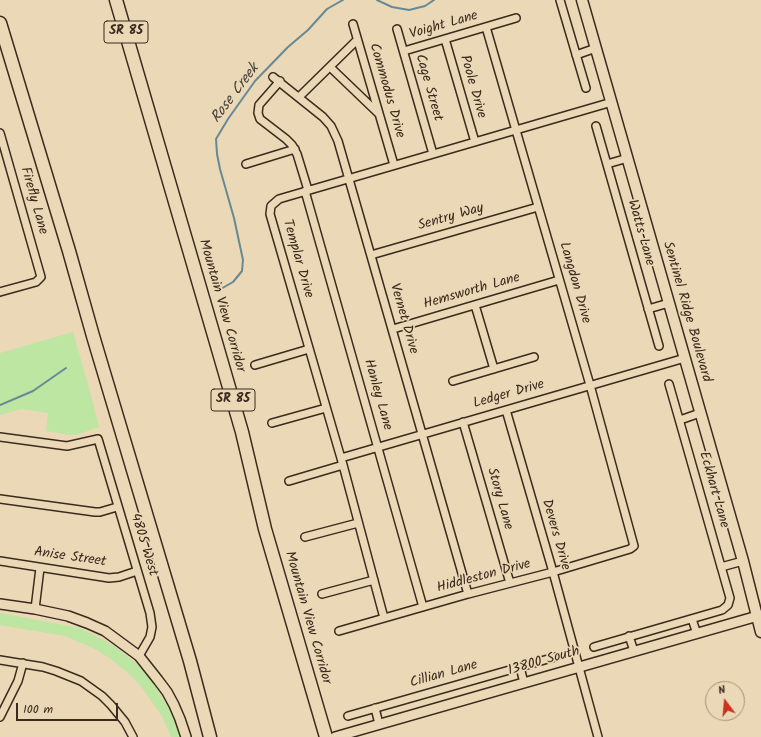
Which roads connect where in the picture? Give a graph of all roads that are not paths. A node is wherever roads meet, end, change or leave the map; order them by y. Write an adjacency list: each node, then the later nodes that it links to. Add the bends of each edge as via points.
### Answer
1 (116, 0): 103 (highway, Mountain View Corridor / SR 85, via 216,339 265,529)
2 (560, 0): 13 (street)
3 (582, 0): 11 (main road, Sentinel Ridge Boulevard)
4 (516, 18): 7 (street, Voight Lane)
5 (0, 23): 102 (highway, via 190,661)
6 (353, 24): 10 (street, Commodus Drive)
7 (486, 27): 9 (street, Voight Lane); 22 (street, Langdon Drive)
8 (397, 29): 12 (street, Cage Street)
9 (445, 39): 12 (street, Voight Lane); 24 (street, Poole Drive)
10 (357, 40): 14 (street); 20 (street, Commodus Drive)
11 (596, 48): 13 (street); 19 (main road, Sentinel Ridge Boulevard)
12 (404, 51): 27 (street, Cage Street)
13 (576, 55): 17 (street)
14 (330, 67): 18 (street); 20 (street)
15 (273, 77): 16 (street, Vernet Drive)
16 (280, 81): 18 (street, Vernet Drive); 26 (street, Hanley Lane, via 259,105 258,113 260,119 286,139)
17 (586, 88)
18 (299, 97): 32 (street, Vernet Drive, via 331,126)
19 (612, 102): 22 (street, Templar Drive); 28 (main road, Sentinel Ridge Boulevard)
20 (379, 115): 31 (street, Commodus Drive)
21 (596, 126): 30 (street, Watts Lane)
22 (516, 130): 24 (street, Templar Drive); 34 (street, Langdon Drive)
23 (0, 133): 25 (street, Firefly Lane)
24 (475, 142): 27 (street, Templar Drive)
25 (1, 143): 37 (street, Firefly Lane, via 41,276 36,282)
26 (295, 150): 29 (street); 33 (street, Hanley Lane)
27 (433, 154): 31 (street, Templar Drive)
28 (628, 158): 30 (street); 38 (main road, Sentinel Ridge Boulevard)
29 (246, 164)
30 (607, 164): 40 (street, Watts Lane)
31 (394, 165): 32 (street, Templar Drive)
32 (349, 178): 33 (street, Templar Drive); 35 (street, Vernet Drive)
33 (306, 191): 43 (street, Templar Drive, via 279,199 272,204 270,211); 59 (street, Hanley Lane)
34 (538, 207): 35 (street, Sentry Way); 36 (street, Langdon Drive)
35 (371, 255): 41 (street, Vernet Drive)
36 (559, 280): 39 (street, Hemsworth Lane); 50 (street, Langdon Drive)
37 (0, 292)
38 (669, 303): 40 (street); 45 (main road, Sentinel Ridge Boulevard)
39 (475, 305): 41 (street, Hemsworth Lane); 47 (street)
40 (648, 309): 42 (street, Watts Lane)
41 (393, 329): 57 (street, Vernet Drive)
42 (659, 346)
43 (309, 349): 46 (street); 51 (street, Templar Drive)
44 (534, 357): 47 (street)
45 (685, 358): 50 (street, Ledger Drive); 53 (main road, Sentinel Ridge Boulevard)
46 (256, 365)
47 (494, 369): 48 (street)
48 (453, 381)
49 (669, 384): 54 (street, Eckhart Lane)
50 (590, 385): 52 (street, Ledger Drive); 66 (street, Langdon Drive)
51 (326, 408): 56 (street); 60 (street, Templar Drive)
52 (506, 410): 55 (street, Ledger Drive); 72 (street, Devers Drive)
53 (700, 413): 54 (street); 68 (main road, Sentinel Ridge Boulevard)
54 (680, 420): 69 (street, Eckhart Lane)
55 (463, 422): 57 (street, Ledger Drive); 74 (street, Story Lane)
56 (272, 423)
57 (422, 434): 59 (street, Ledger Drive); 76 (street, Vernet Drive)
58 (0, 437): 63 (street, 4805 West, via 67,446 98,439)
59 (378, 447): 60 (street, Ledger Drive); 78 (street, Hanley Lane)
60 (342, 462): 61 (street, Ledger Drive); 64 (street, Templar Drive)
61 (289, 481)
62 (0, 498): 63 (street, via 95,512)
63 (117, 507): 71 (street, 4805 West)
64 (358, 523): 65 (street); 73 (street, Templar Drive)
65 (305, 537)
66 (634, 546): 72 (street, Hiddleston Drive)
67 (0, 561): 70 (street, Anise Street)
68 (743, 561): 69 (street); 80 (main road, Sentinel Ridge Boulevard)
69 (721, 567): 82 (street, Eckhart Lane, via 730,598 728,605 722,610)
70 (40, 568): 71 (street, Anise Street, via 109,578); 79 (street)
71 (137, 571): 89 (street, 4805 West, via 152,627 150,637)
72 (553, 572): 74 (street, Hiddleston Drive); 94 (street, Devers Drive)
73 (374, 580): 75 (street); 81 (street, Templar Drive)
74 (510, 583): 76 (street, Hiddleston Drive)
75 (322, 594)
76 (468, 594): 78 (street, Hiddleston Drive)
77 (0, 604): 79 (street)
78 (423, 607): 81 (street, Hiddleston Drive)
79 (35, 609): 89 (street, via 68,616 93,625)
80 (759, 616): 84 (main road, Sentinel Ridge Boulevard); 85 (street, 13800 South)
81 (384, 618): 83 (street, Hiddleston Drive)
82 (692, 619): 85 (street); 86 (street)
83 (339, 631)
84 (761, 632)
85 (696, 634): 88 (street, 13800 South)
86 (629, 636): 87 (street); 88 (street)
87 (594, 647)
88 (634, 651): 94 (street, 13800 South)
89 (138, 656): 101 (street, via 167,692)
90 (555, 657): 93 (street, Cillian Lane)
91 (0, 660): 92 (street)
92 (23, 663): 97 (street, via 18,681); 100 (street, via 56,671 81,681 102,696 118,713)
93 (520, 667): 95 (street); 96 (street, Cillian Lane)
94 (579, 667): 95 (street, 13800 South); 105 (street, Devers Drive)
95 (524, 682): 99 (street, 13800 South)
96 (375, 708): 98 (street, Cillian Lane); 99 (street)
97 (0, 716)
98 (348, 716)
99 (379, 724): 104 (street, 13800 South)
100 (133, 737)
101 (186, 737)
102 (210, 737)
103 (326, 737)
104 (335, 737)
105 (598, 737)

